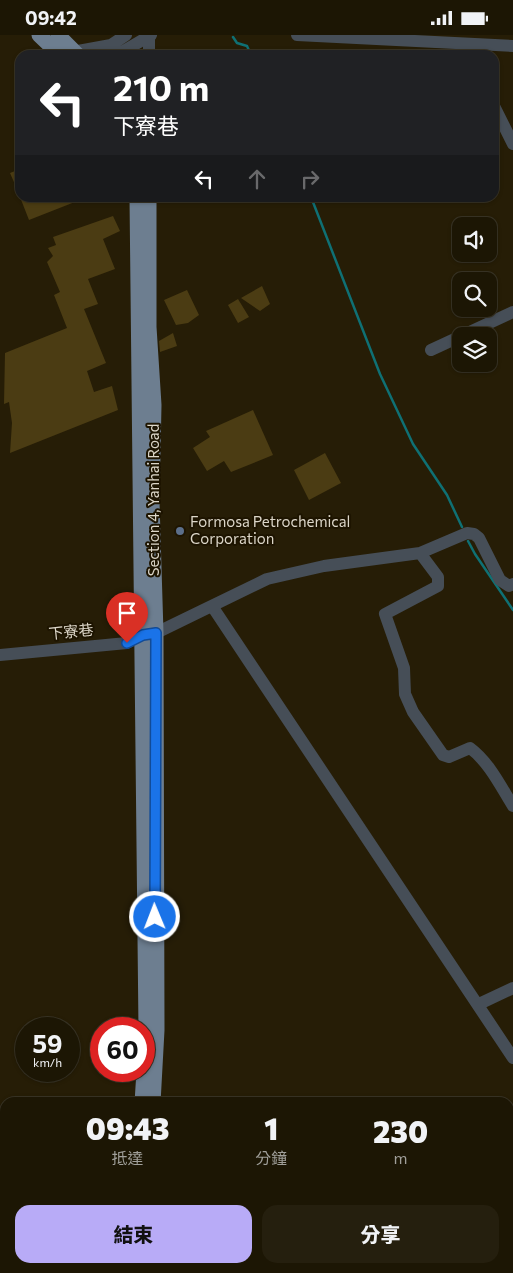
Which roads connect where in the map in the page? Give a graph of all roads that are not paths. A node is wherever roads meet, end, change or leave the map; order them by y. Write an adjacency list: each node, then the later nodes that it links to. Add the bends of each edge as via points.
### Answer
1 (39, 35): 8 (main road)
2 (58, 35): 9 (main road)
3 (126, 35): 10 (street, via 111,45)
4 (297, 35): 6 (street)
5 (144, 40): 11 (street)
6 (462, 45): 7 (street)
7 (513, 46)
8 (62, 50)
9 (66, 50)
10 (87, 50)
11 (126, 50)
12 (499, 116): 13 (street)
13 (513, 144)
14 (136, 202): 21 (main road, Section 4, Yanhai Road)
15 (149, 202): 21 (main road, Section 4, Yanhai Road, via 148,327 154,405)
16 (513, 312): 17 (street)
17 (431, 350)
18 (420, 553): 19 (street, 下寮巷, via 467,533 474,534 500,580); 20 (street, 下寮巷, via 324,566 267,579); 23 (street, via 438,577 438,586 385,614 404,668 405,695 412,712 443,755 449,757 470,748 478,754)
19 (513, 585)
20 (212, 606): 21 (street, 下寮巷); 26 (street)
21 (150, 634): 22 (street, 下寮巷, via 127,643); 24 (main road, Section 4, Yanhai Road)
22 (0, 655)
23 (513, 806)
24 (150, 918): 27 (main road, Section 4, Yanhai Road); 31 (main road, Section 4, Yanhai Road, via 156,1030)
25 (513, 988): 26 (street)
26 (479, 1004): 28 (street)
27 (146, 1017)
28 (513, 1058)
29 (143, 1082): 30 (main road)
30 (142, 1097)
31 (153, 1097)

